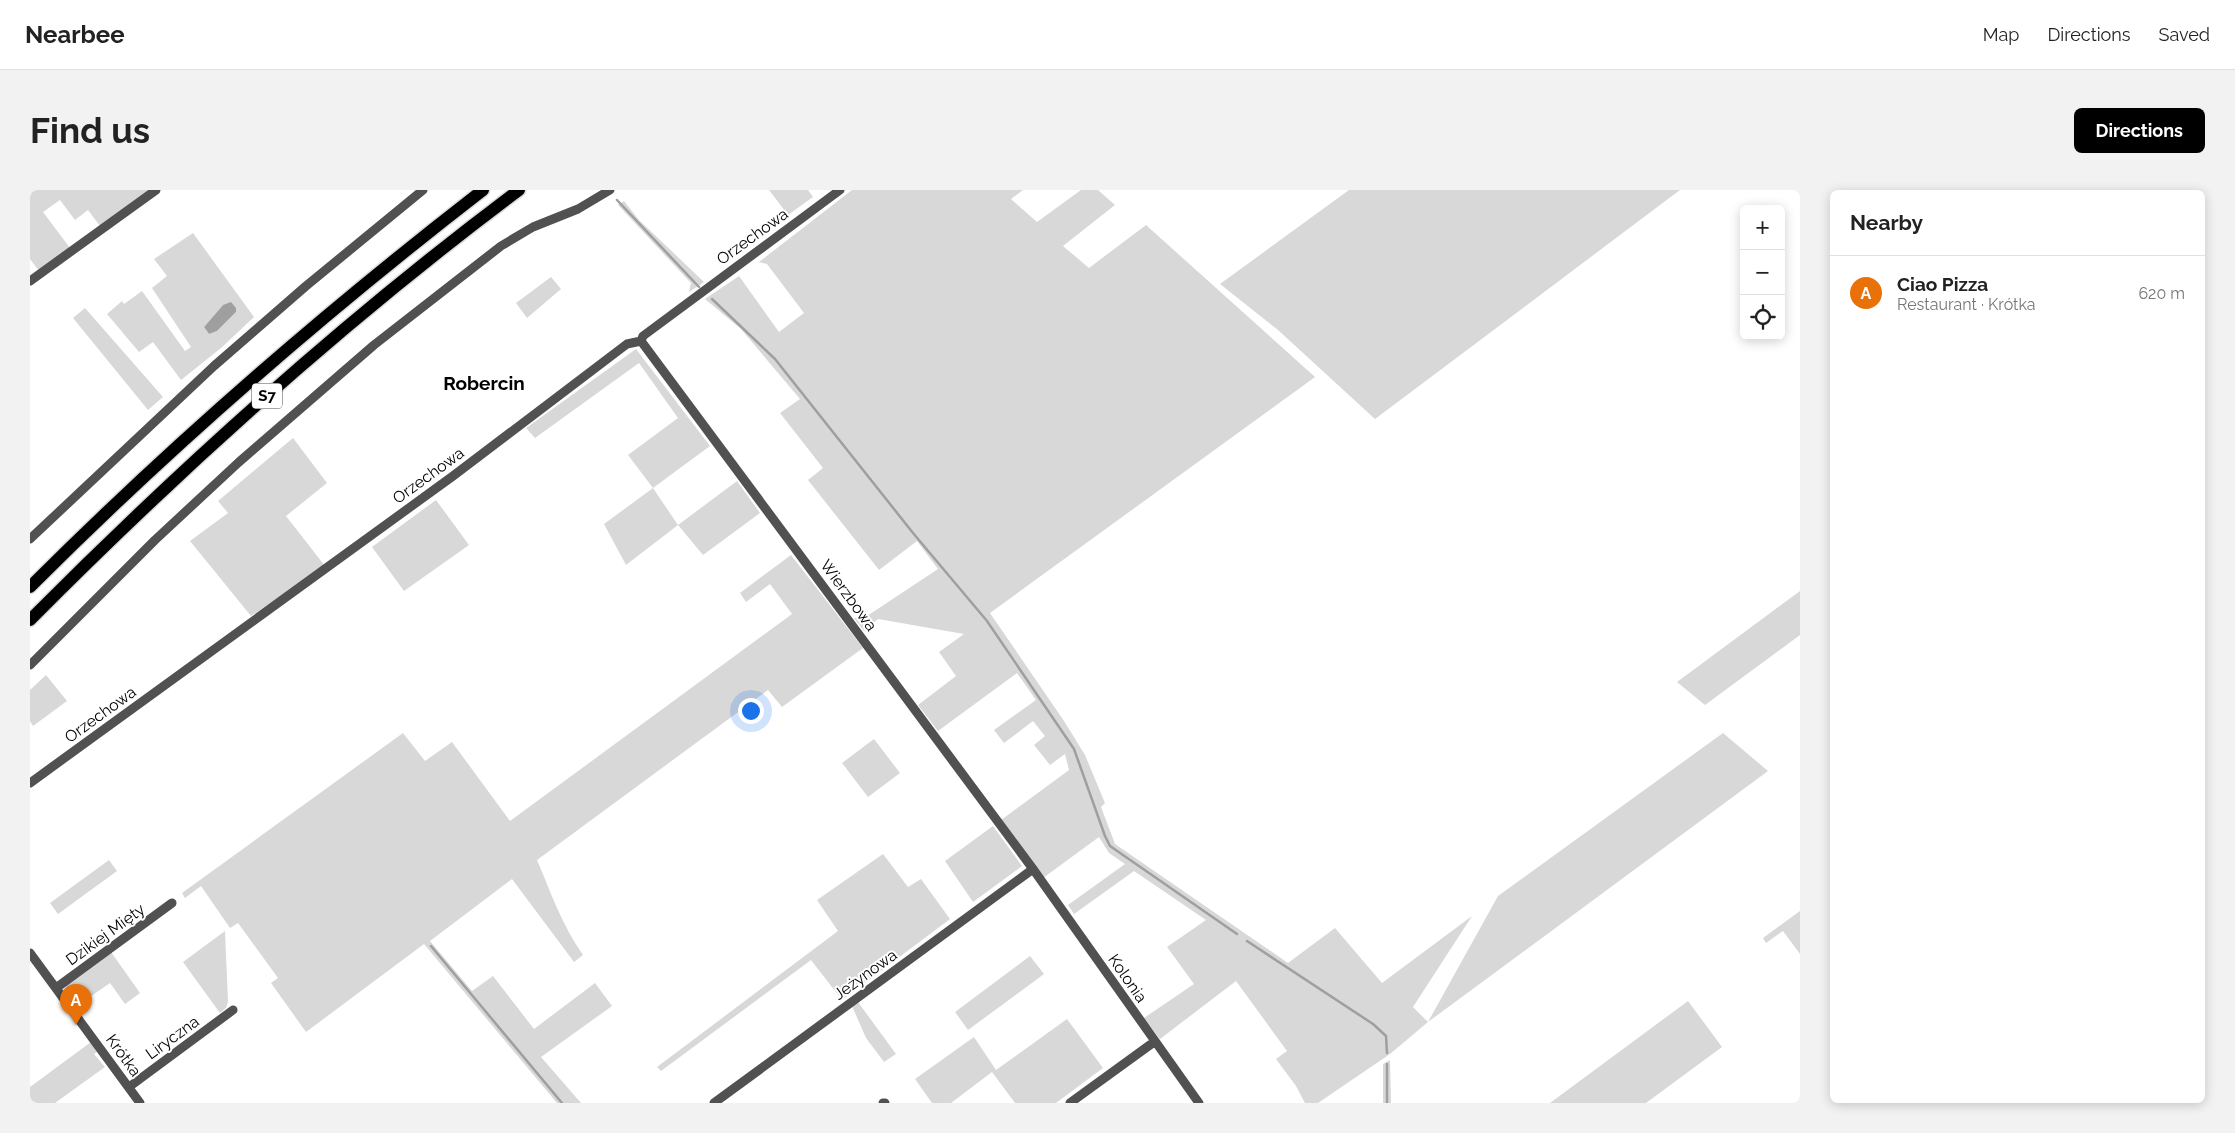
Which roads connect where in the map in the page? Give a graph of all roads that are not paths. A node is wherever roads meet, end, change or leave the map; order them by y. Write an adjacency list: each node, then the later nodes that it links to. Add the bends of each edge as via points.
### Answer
1 (156, 190): 7 (street)
2 (423, 190): 9 (street, via 214,366)
3 (483, 190): 10 (highway, S7, via 347,298 226,402)
4 (519, 190): 11 (highway, S7, via 356,319 218,438)
5 (610, 190): 12 (street, via 501,246 374,345 199,498)
6 (840, 190): 8 (street, Orzechowa, via 643,336)
7 (30, 281)
8 (641, 341): 13 (street, Orzechowa, via 627,344 452,476); 14 (street, Wierzbowa)
9 (30, 539)
10 (30, 587)
11 (30, 620)
12 (30, 665)
13 (30, 783)
14 (1033, 869): 19 (street, Kolonia); 22 (street, Jeżynowa)
15 (172, 903): 17 (street, Dzikiej Mięty)
16 (30, 953): 17 (street, Krótka)
17 (56, 988): 20 (street, Krótka)
18 (233, 1010): 20 (street, Liryczna)
19 (1154, 1042): 23 (street); 24 (street, Kolonia)
20 (129, 1087): 21 (street, Krótka)
21 (140, 1103)
22 (714, 1103)
23 (1070, 1103)
24 (1199, 1103)

